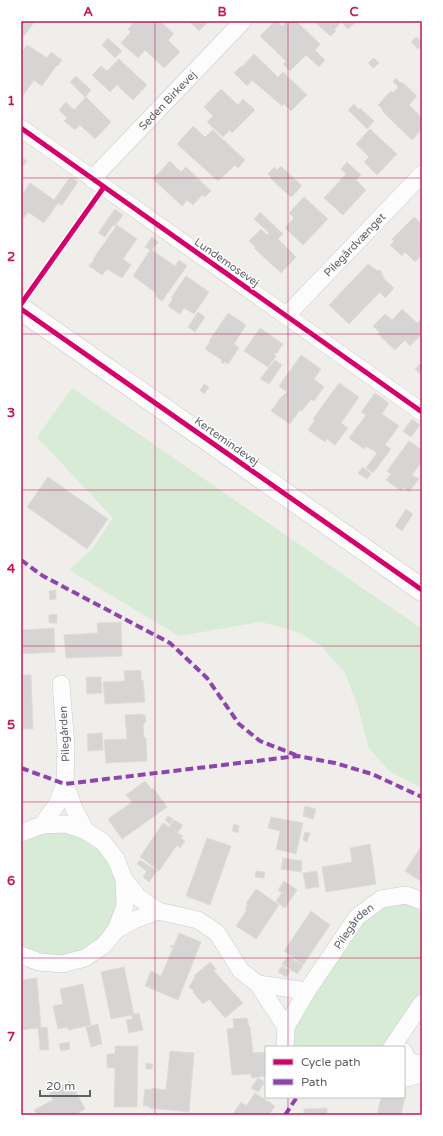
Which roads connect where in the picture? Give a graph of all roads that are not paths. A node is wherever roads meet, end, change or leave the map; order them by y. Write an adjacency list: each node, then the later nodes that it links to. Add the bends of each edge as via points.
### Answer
1 (243, 21): 4 (street, Seden Birkevej)
2 (21, 128): 4 (street, Lundemosevej)
3 (422, 174): 6 (street, Pilegårdvænget)
4 (92, 179): 6 (street, Lundemosevej)
5 (21, 309): 8 (main road, Kertemindevej)
6 (286, 316): 7 (street, Lundemosevej)
7 (422, 412)
8 (422, 590)
9 (61, 684): 10 (street, Pilegården, via 66,746)
10 (65, 784): 11 (street, Pilegården, via 57,804); 12 (street, Pilegården)
11 (42, 825): 12 (street, Pilegården, via 66,824); 13 (street, Pilegården)
12 (86, 831): 14 (street, Pilegården, via 103,842 116,859)
13 (21, 833)
14 (124, 879): 16 (street, Pilegården, via 138,897); 17 (street, Pilegården, via 125,906)
15 (422, 902): 20 (street, Pilegården, via 406,895 381,899 357,917)
16 (158, 911): 17 (street, Pilegården); 19 (street, Pilegården, via 198,920 217,933 241,971)
17 (116, 930): 18 (street, Pilegården, via 104,945 85,958 62,964 39,962)
18 (21, 955)
19 (258, 984): 20 (street, Pilegården); 22 (street, Pilegården)
20 (307, 991): 22 (street, Pilegården)
21 (422, 1003): 24 (street)
22 (286, 1027): 23 (street, Pilegården)
23 (285, 1046)
24 (399, 1046)
25 (405, 1055): 26 (street, via 408,1060)
26 (422, 1065)
27 (422, 1074): 28 (street)
28 (405, 1077)

